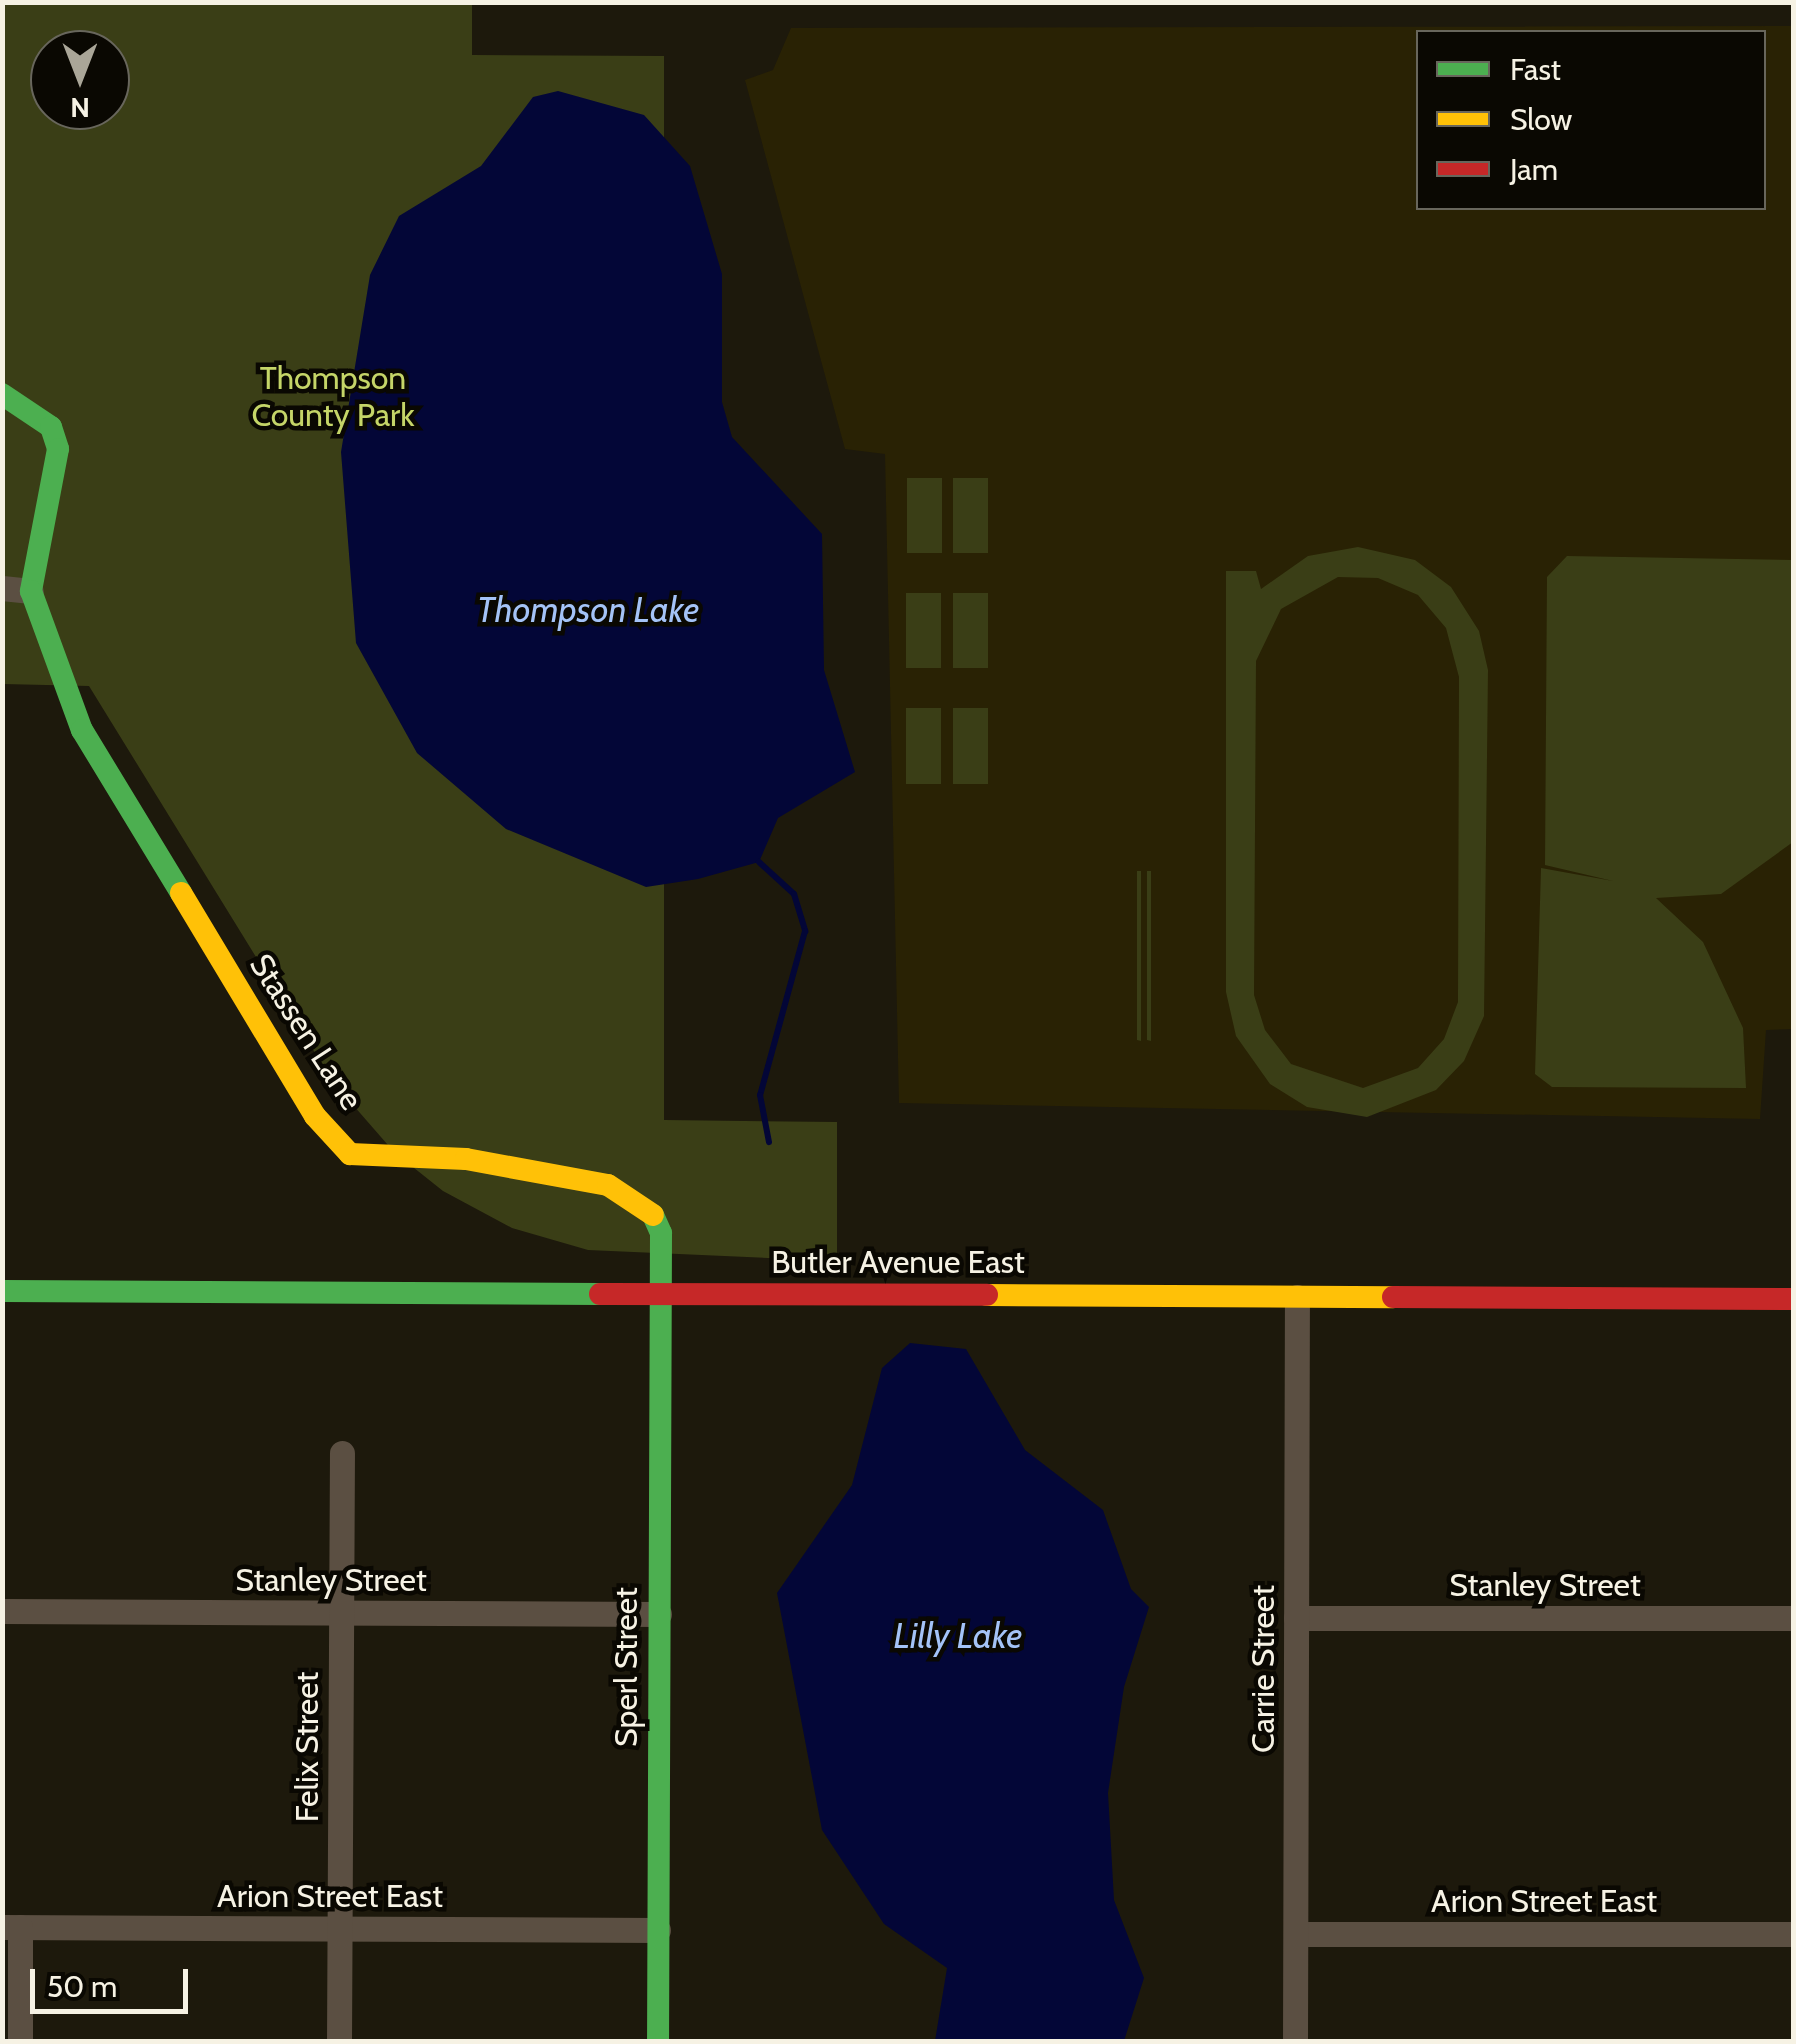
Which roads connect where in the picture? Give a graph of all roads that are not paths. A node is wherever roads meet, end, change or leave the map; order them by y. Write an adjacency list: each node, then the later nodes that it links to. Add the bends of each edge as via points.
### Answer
1 (2, 394): 3 (street, via 50,427 58,450)
2 (2, 588): 3 (street)
3 (31, 591): 5 (street, Stassen Lane, via 82,730 315,1116 350,1154 496,1163 634,1198 661,1233)
4 (2, 1291): 5 (street, Butler Avenue East)
5 (659, 1293): 6 (street, Butler Avenue East); 11 (street, Sperl Street)
6 (1296, 1298): 7 (street, Butler Avenue East); 12 (street, Carrie Street)
7 (1794, 1299)
8 (342, 1453): 10 (street, Felix Street)
9 (2, 1611): 10 (street, Stanley Street)
10 (340, 1612): 11 (street, Stanley Street); 15 (street, Felix Street)
11 (658, 1614): 16 (street, Sperl Street)
12 (1296, 1618): 13 (street, Stanley Street); 17 (street, Carrie Street)
13 (1794, 1618)
14 (11, 1927): 15 (street, Arion Street East); 19 (street)
15 (339, 1928): 16 (street, Arion Street East); 20 (street, Felix Street)
16 (658, 1930): 21 (street, Sperl Street)
17 (1296, 1934): 18 (street, Arion Street East); 22 (street, Carrie Street)
18 (1794, 1934)
19 (20, 2042)
20 (338, 2042)
21 (658, 2042)
22 (1296, 2042)

